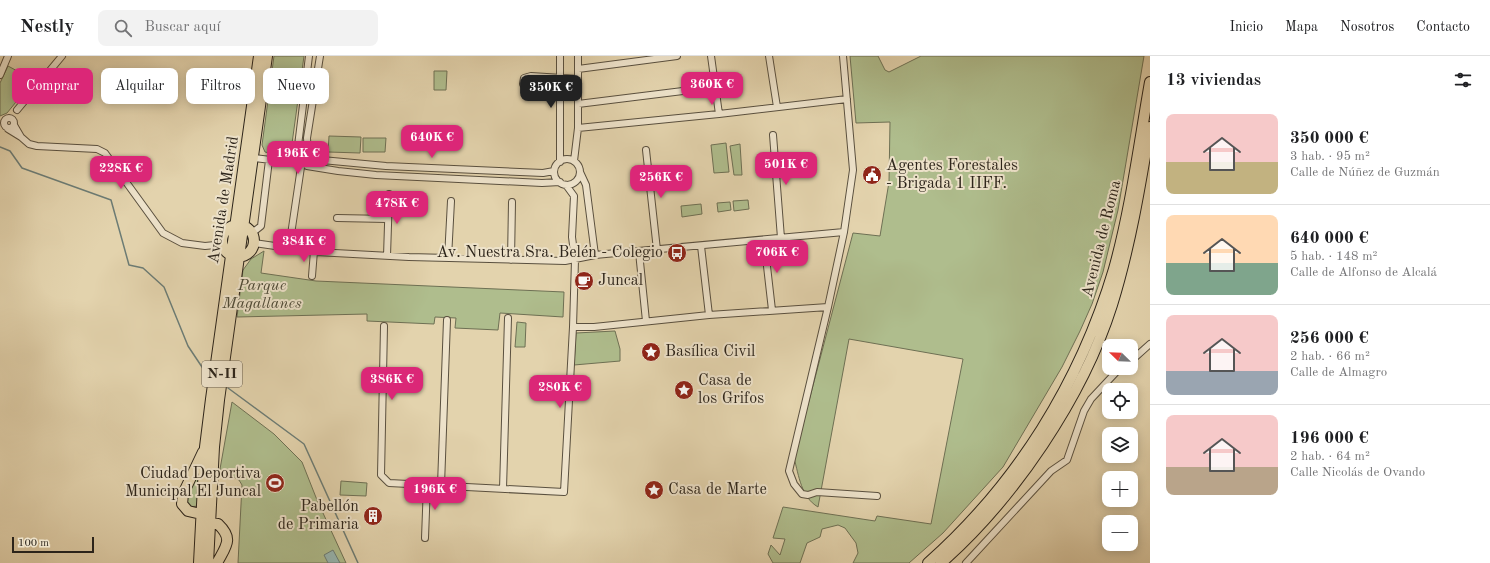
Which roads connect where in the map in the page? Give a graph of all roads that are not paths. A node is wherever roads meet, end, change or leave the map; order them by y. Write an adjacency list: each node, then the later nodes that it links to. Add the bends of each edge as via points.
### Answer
1 (8, 56): 17 (street)
2 (62, 56): 28 (street)
3 (260, 56): 41 (main road, Avenida de Madrid / N-II)
4 (267, 56): 35 (main road, Avenida de Madrid / N-II)
5 (309, 56): 33 (street)
6 (320, 56): 34 (street, via 307,138)
7 (560, 56): 18 (street)
8 (578, 56): 16 (street)
9 (624, 56): 15 (street)
10 (677, 56): 14 (street)
11 (711, 56): 21 (street)
12 (769, 56): 26 (street)
13 (843, 56): 24 (street)
14 (651, 58): 15 (street)
15 (624, 63): 16 (street)
16 (578, 69): 19 (street)
17 (0, 75)
18 (560, 78): 19 (street); 22 (street); 22 (street, via 531,76 524,78 523,84 527,90)
19 (578, 78): 23 (street)
20 (1150, 82): 92 (main road, Avenida de Roma, via 1114,268 1103,304 1075,373 1055,410 1024,457 988,503 954,540)
21 (715, 87): 25 (street); 27 (street)
22 (560, 92): 23 (street); 38 (street)
23 (578, 93): 25 (street)
24 (847, 99): 26 (street); 51 (street, via 854,170)
25 (578, 104): 30 (street)
26 (777, 108): 27 (street)
27 (719, 114): 30 (street)
28 (8, 123): 55 (street, via 29,144 97,149 105,153 163,233 182,243)
29 (1150, 127): 93 (main road, Avenida de Roma, via 1132,232 1122,271 1112,306 1082,376 1032,461 994,510 961,546)
30 (578, 128): 37 (street)
31 (773, 135): 53 (street)
32 (646, 150): 58 (street)
33 (297, 154): 34 (street, via 302,151); 39 (street, via 295,158)
34 (309, 155): 39 (street, via 310,162); 40 (street, via 322,160 386,166 543,173)
35 (254, 158): 36 (street); 41 (street); 50 (main road, Avenida de Madrid / N-II)
36 (269, 160): 39 (street); 52 (street, via 261,226)
37 (574, 161): 38 (street, via 566,159); 42 (street)
38 (560, 162): 40 (street)
39 (301, 165): 43 (street, via 376,175); 57 (street)
40 (554, 171): 43 (street, via 556,179)
41 (244, 172): 50 (main road, Avenida de Madrid / N-II)
42 (580, 172): 44 (street, via 577,180); 61 (street, via 587,191)
43 (560, 182): 44 (street)
44 (566, 185): 66 (street, via 574,196 572,237)
45 (389, 194): 49 (street)
46 (450, 201): 64 (street)
47 (512, 202): 65 (street)
48 (337, 218): 49 (street)
49 (388, 219): 62 (street)
50 (239, 225): 52 (main road); 63 (main road, Avenida de Madrid / N-II); 63 (main road, via 226,230 221,240 224,250)
51 (844, 232): 53 (street); 68 (street)
52 (253, 238): 57 (street); 63 (main road, via 247,255)
53 (781, 238): 54 (street)
54 (764, 240): 56 (street); 69 (street)
55 (215, 245)
56 (701, 246): 58 (street); 70 (street)
57 (289, 248): 59 (street)
58 (657, 250): 60 (street)
59 (314, 251): 62 (street); 67 (street)
60 (639, 252): 61 (street); 73 (street)
61 (595, 255): 66 (street)
62 (387, 256): 64 (street)
63 (234, 257): 79 (main road, Avenida de Madrid / N-II); 84 (main road, Avenida de Madrid / N-II)
64 (448, 258): 65 (street)
65 (510, 260): 66 (street)
66 (575, 260): 75 (street)
67 (312, 276)
68 (828, 307): 69 (street); 83 (street, via 789,471 794,484 802,494 817,492)
69 (772, 310): 70 (street)
70 (709, 315): 73 (street)
71 (508, 318): 82 (street)
72 (447, 320): 81 (street)
73 (646, 321): 75 (street)
74 (384, 326): 80 (street, via 381,475 389,483)
75 (574, 327): 82 (street, via 564,492)
76 (1150, 344): 77 (street)
77 (1138, 355)
78 (1113, 375): 94 (street, via 1091,399 1084,411 1067,460 1051,471)
79 (205, 447): 85 (main road, Avenida de Madrid / N-II); 85 (main road, via 183,494 182,504 188,511)
80 (427, 484): 81 (street); 88 (street)
81 (441, 485): 82 (street)
82 (502, 489)
83 (877, 496)
84 (210, 508): 85 (main road); 86 (main road, Avenida de Madrid / N-II)
85 (201, 514): 87 (main road, Avenida de Madrid / N-II)
86 (210, 523): 87 (main road); 90 (main road, Avenida de Madrid / N-II); 91 (main road, via 218,524 228,537)
87 (201, 529): 89 (main road, Avenida de Madrid / N-II)
88 (425, 538)
89 (199, 563)
90 (208, 563)
91 (217, 563)
92 (928, 563)
93 (941, 563)
94 (966, 563)

